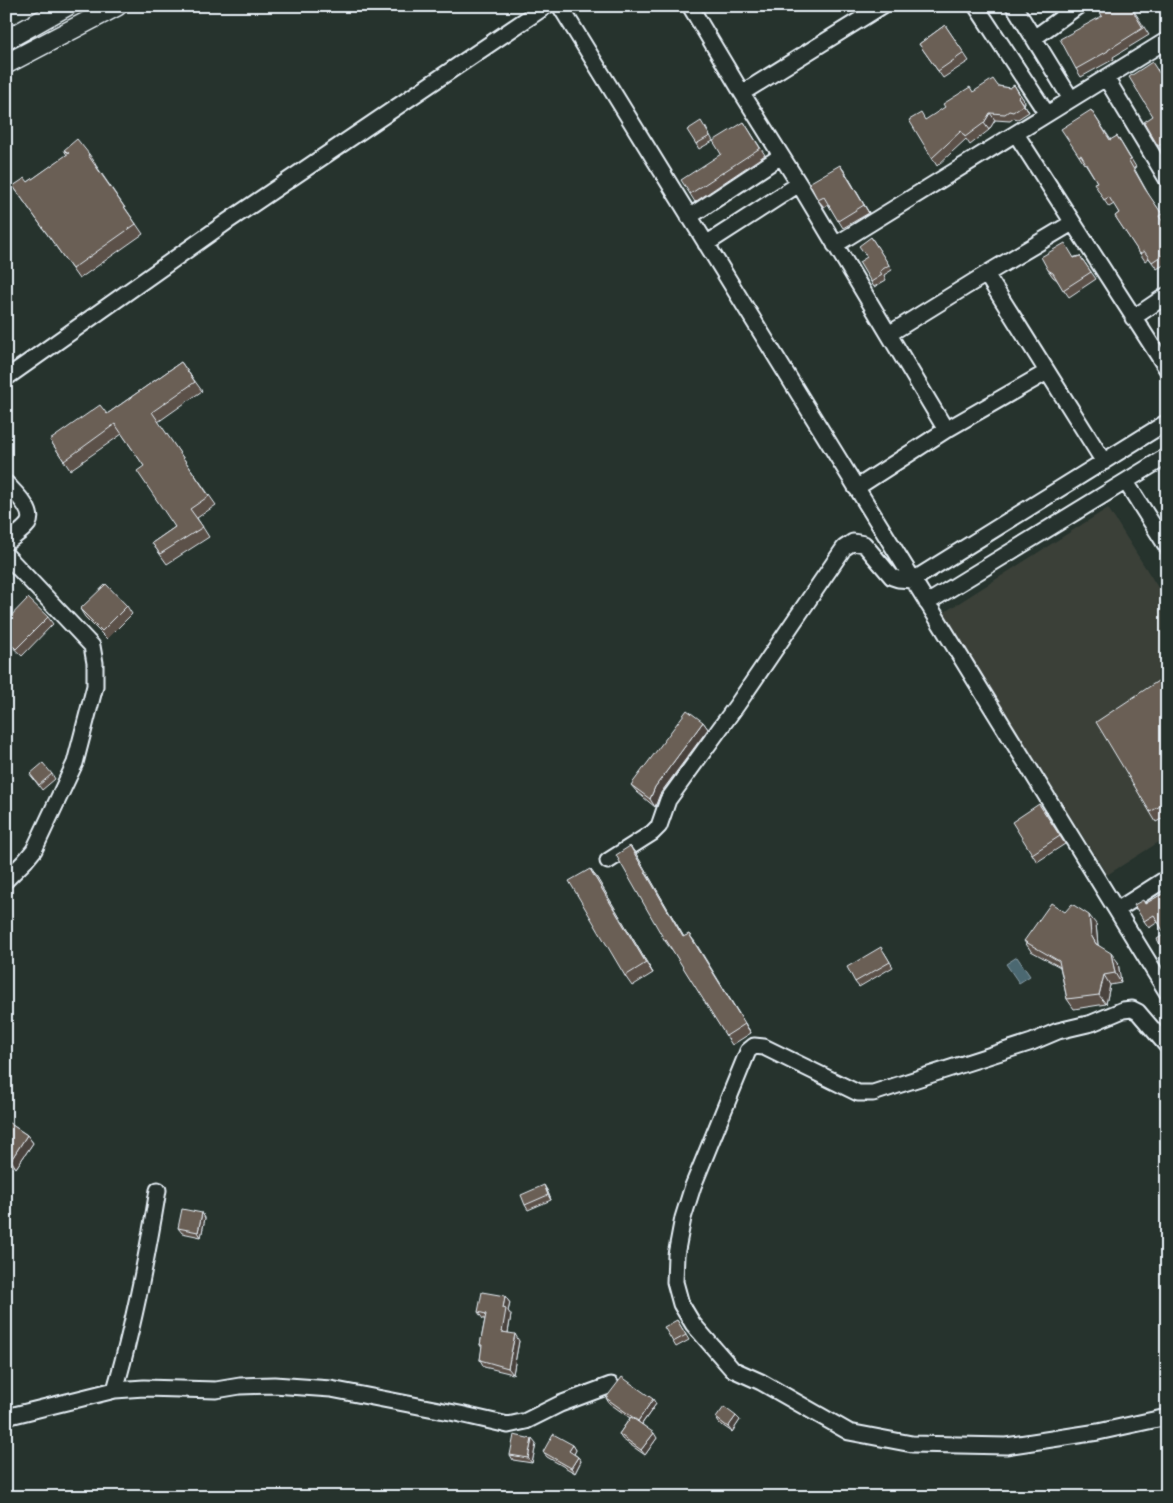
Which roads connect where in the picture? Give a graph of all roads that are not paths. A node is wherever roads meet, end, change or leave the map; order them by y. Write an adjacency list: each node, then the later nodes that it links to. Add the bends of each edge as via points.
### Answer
1 (67, 6): 11 (main road)
2 (117, 6): 13 (main road)
3 (546, 6): 32 (street, via 228,220)
4 (560, 6): 22 (street)
5 (882, 6): 15 (street)
6 (976, 6): 17 (street)
7 (1014, 6): 10 (street)
8 (1078, 6): 10 (street)
9 (692, 7): 15 (street)
10 (1034, 38): 16 (street)
11 (6, 40)
12 (1167, 40): 14 (street)
13 (6, 64)
14 (1106, 78): 16 (street); 20 (street)
15 (742, 93): 19 (street)
16 (1071, 100): 17 (street)
17 (1047, 114): 18 (street)
18 (1016, 134): 23 (street); 25 (street)
19 (781, 156): 21 (street); 22 (street)
20 (1165, 171)
21 (799, 184): 24 (street); 25 (street)
22 (689, 217): 24 (street)
23 (1072, 224): 26 (street); 28 (street)
24 (706, 244): 39 (street)
25 (835, 245): 29 (street)
26 (986, 274): 29 (street); 31 (street)
27 (1167, 295): 28 (street)
28 (1133, 318): 30 (street)
29 (889, 334): 34 (street)
30 (1167, 369)
31 (1047, 372): 34 (street); 36 (street)
32 (6, 378)
33 (1167, 422): 36 (street)
34 (946, 430): 39 (street)
35 (1167, 456): 37 (street)
36 (1104, 462): 43 (street)
37 (1126, 482): 41 (street); 44 (street)
38 (6, 483): 40 (street, via 29,509 30,518)
39 (856, 488): 43 (street)
40 (6, 543)
41 (1167, 547)
42 (6, 555): 47 (street, via 92,646 95,663 95,686 75,763 34,850)
43 (913, 580): 44 (street); 45 (street, via 892,577 864,544 853,542 844,548 668,800 659,826 652,834)
44 (927, 604): 48 (street)
45 (608, 861)
46 (1167, 878): 48 (street)
47 (6, 880)
48 (1117, 910): 49 (street)
49 (1167, 992)
50 (1167, 1046): 55 (street, via 1138,1012 1123,1010 1092,1023 1058,1031 873,1093 858,1093 764,1046 754,1046 748,1050 692,1186 676,1255 675,1282 681,1304 694,1324 732,1369 849,1432 912,1444 1006,1446 1098,1432)
51 (158, 1190): 53 (street, via 144,1271)
52 (611, 1385): 53 (street, via 560,1404 526,1422 508,1425 331,1389 274,1385 216,1390)
53 (115, 1390): 54 (street)
54 (6, 1417)
55 (1167, 1417)

